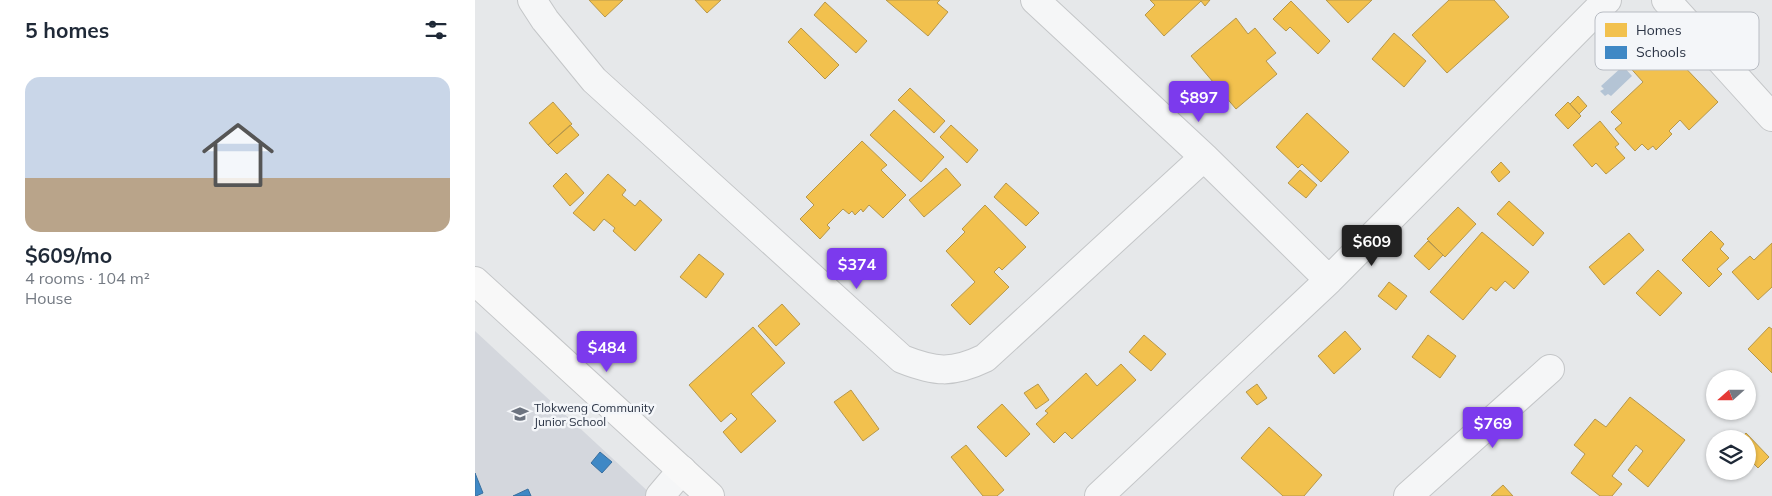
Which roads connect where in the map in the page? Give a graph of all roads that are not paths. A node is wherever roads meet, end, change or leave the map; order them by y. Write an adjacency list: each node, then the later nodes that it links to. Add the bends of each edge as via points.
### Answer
1 (532, 0): 10 (street, via 594,80 902,359 926,368 967,367 985,358)
2 (1035, 0): 10 (street)
3 (1607, 0): 6 (street)
4 (1666, 0): 7 (street)
5 (1595, 12): 11 (street)
6 (1595, 12)
7 (1677, 12)
8 (1729, 70): 9 (street)
9 (1772, 117)
10 (1204, 157): 11 (street)
11 (1329, 280): 17 (street)
12 (475, 281): 14 (street)
13 (1550, 369): 18 (street)
14 (682, 470): 15 (street); 16 (street)
15 (660, 496)
16 (710, 496)
17 (1099, 496)
18 (1408, 496)

